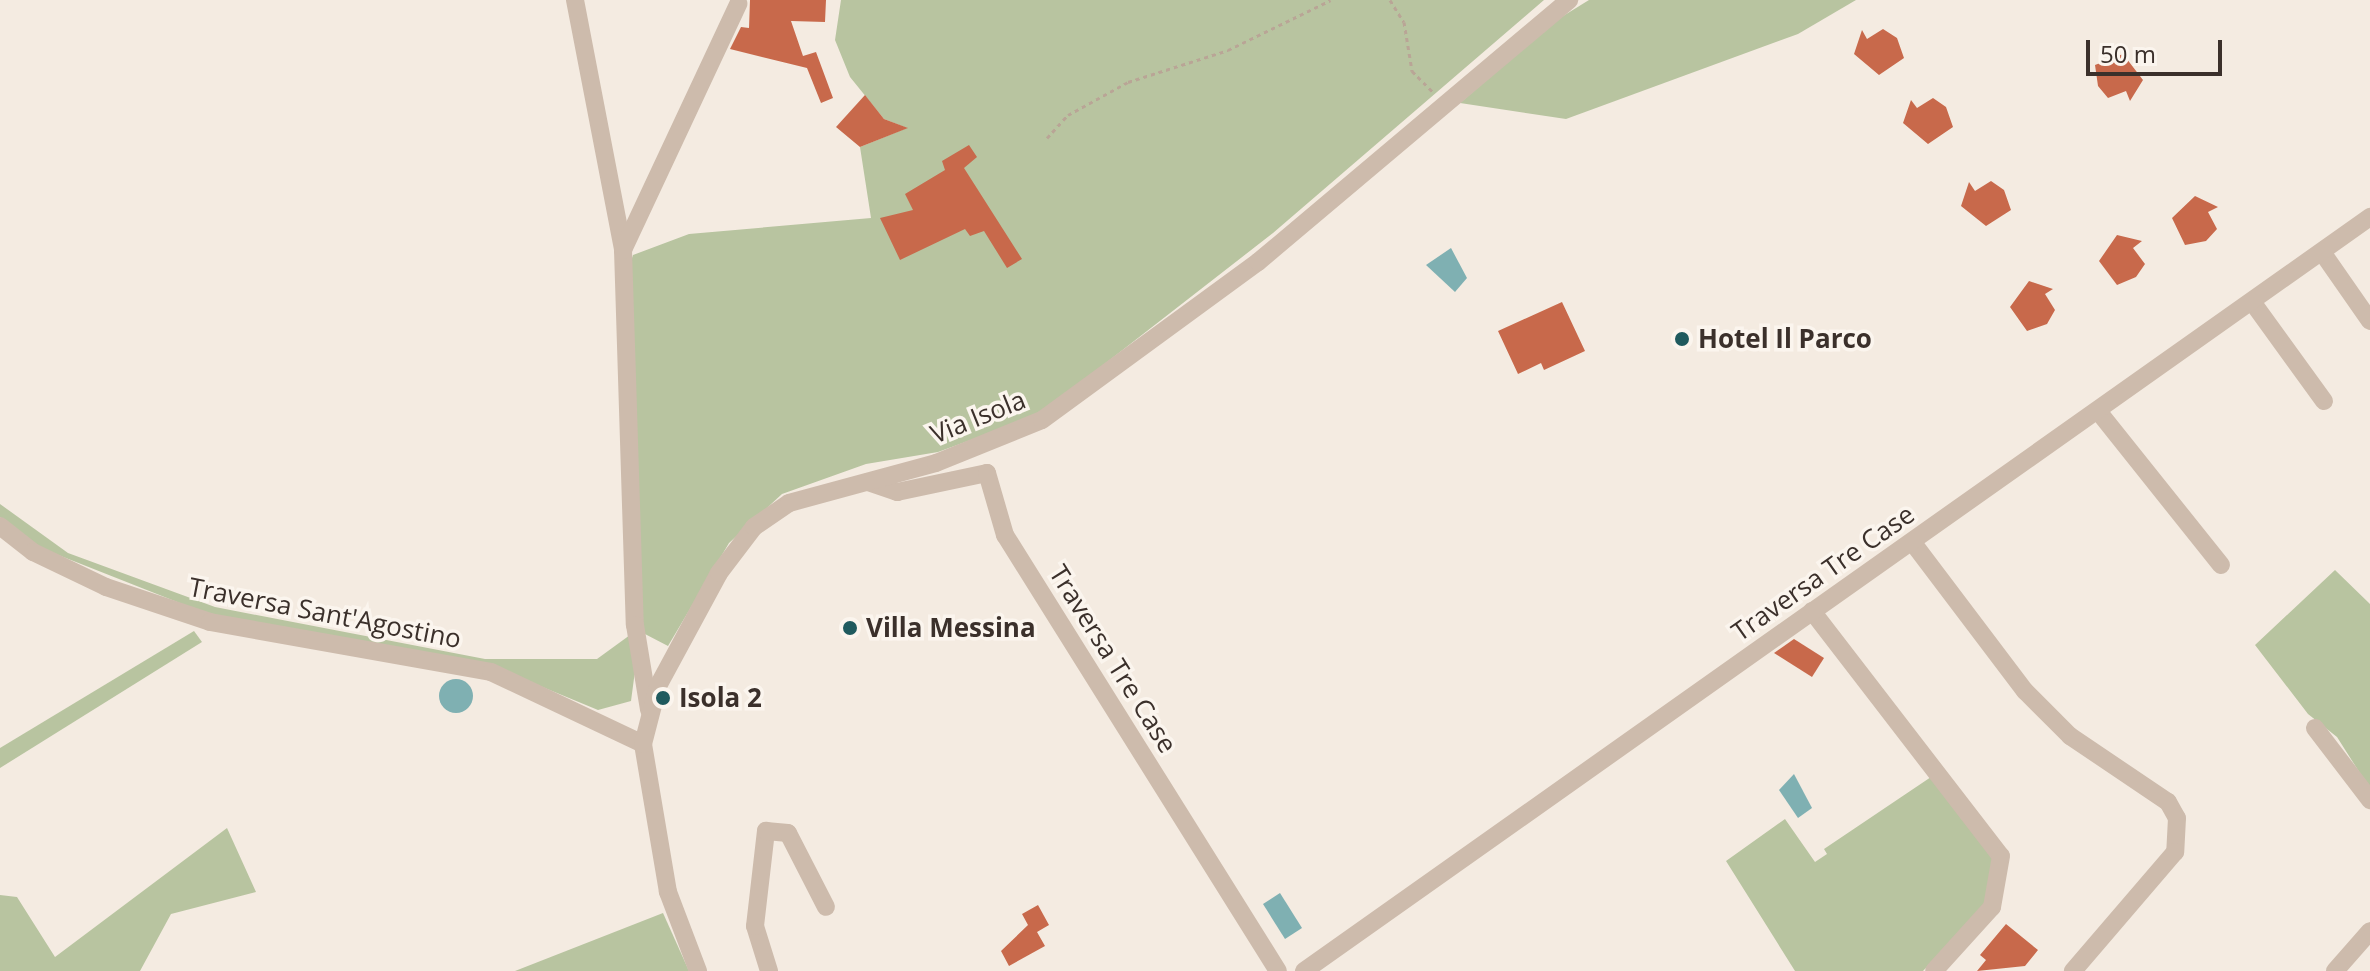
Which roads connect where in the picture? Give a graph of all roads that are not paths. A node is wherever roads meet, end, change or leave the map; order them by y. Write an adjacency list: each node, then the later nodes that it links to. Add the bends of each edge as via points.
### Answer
1 (575, 0): 5 (street)
2 (1569, 0): 11 (street, Via Isola, via 1258,262 1042,420 992,444)
3 (738, 4): 5 (street)
4 (2370, 217): 6 (street, Traversa Tre Case)
5 (623, 250): 16 (street, via 635,625)
6 (2322, 252): 7 (street, Traversa Tre Case); 8 (street)
7 (2253, 303): 9 (street); 10 (street, Traversa Tre Case)
8 (2370, 321)
9 (2324, 401)
10 (2098, 411): 13 (street, Traversa Tre Case); 14 (street)
11 (868, 482): 16 (street, Via Isola, via 789,503 754,527 719,573); 24 (street, Traversa Tre Case, via 897,492 987,473 1005,535)
12 (0, 526): 18 (street, Traversa Sant'Agostino, via 33,552 106,587 210,622 491,672)
13 (1913, 543): 15 (street, Traversa Tre Case); 27 (street, via 2025,691 2070,736 2168,802 2177,818 2175,852)
14 (2221, 565)
15 (1812, 611): 25 (street, Traversa Tre Case); 26 (street, via 2001,856 1992,907)
16 (650, 713): 18 (street, Via Isola)
17 (2315, 728): 19 (street)
18 (643, 744): 22 (street, Via Isola, via 668,892)
19 (2370, 800)
20 (826, 907): 23 (street, via 788,833 766,831 755,926)
21 (2370, 931): 28 (street)
22 (698, 971)
23 (769, 971)
24 (1278, 971)
25 (1304, 971)
26 (1934, 971)
27 (2073, 971)
28 (2335, 971)

